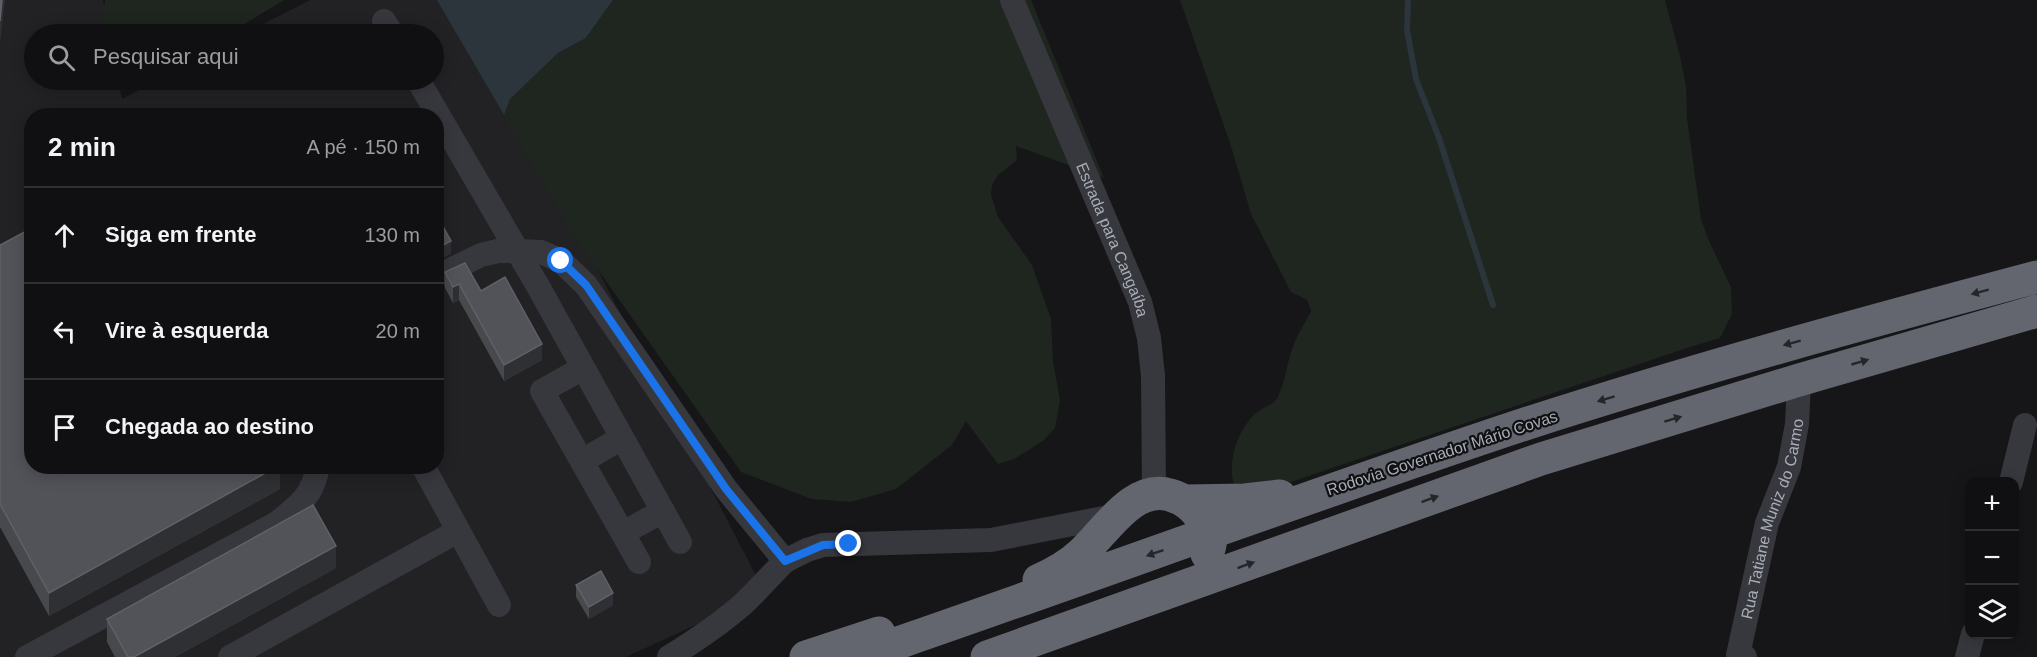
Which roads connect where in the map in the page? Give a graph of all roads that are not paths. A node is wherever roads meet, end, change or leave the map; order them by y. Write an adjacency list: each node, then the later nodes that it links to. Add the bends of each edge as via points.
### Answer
1 (1012, 0): 18 (street, Estrada para Cangaíba, via 1140,302 1153,376)
2 (424, 90): 3 (street)
3 (434, 108)
4 (444, 125): 5 (street)
5 (517, 250): 6 (street, via 481,255); 9 (street); 26 (street, via 541,252 561,261 586,285 726,489)
6 (444, 274)
7 (2037, 277): 17 (highway, Rodovia Governador Mário Covas, one-way to 17, via 1728,361)
8 (2037, 311): 10 (highway, one-way to 8)
9 (583, 368): 12 (street); 13 (street, via 542,391)
10 (1799, 380): 30 (highway, one-way to 10, via 1101,634 1132,606 1541,459); 31 (street, Rua Tatiane Muniz do Carmo, via 1797,424 1789,466 1767,523)
11 (2025, 425): 16 (street)
12 (622, 438): 13 (street); 20 (street)
13 (582, 461): 23 (street)
14 (317, 474): 32 (street, via 304,500 277,522)
15 (427, 474): 22 (street)
16 (2012, 477)
17 (1327, 491): 19 (highway, via 1245,500); 24 (highway, Rodovia Governador Mário Covas)
18 (1154, 493): 19 (highway); 21 (highway, via 1130,504)
19 (1186, 501): 24 (highway)
20 (663, 511): 23 (street); 25 (street)
21 (1119, 515): 26 (street, via 991,540 823,545); 35 (highway, via 1055,573)
22 (458, 531): 28 (street); 33 (street)
23 (622, 533): 27 (street)
24 (1211, 534): 30 (highway, via 1211,545 1203,562 1034,625); 36 (highway, Rodovia Governador Mário Covas, one-way to 36)
25 (680, 542)
26 (785, 561): 34 (street, via 725,619)
27 (639, 562)
28 (499, 605)
29 (1971, 639): 37 (street)
30 (1013, 654)
31 (1741, 656)
32 (27, 657)
33 (230, 657)
34 (669, 657)
35 (806, 657)
36 (857, 657)
37 (1967, 657)

